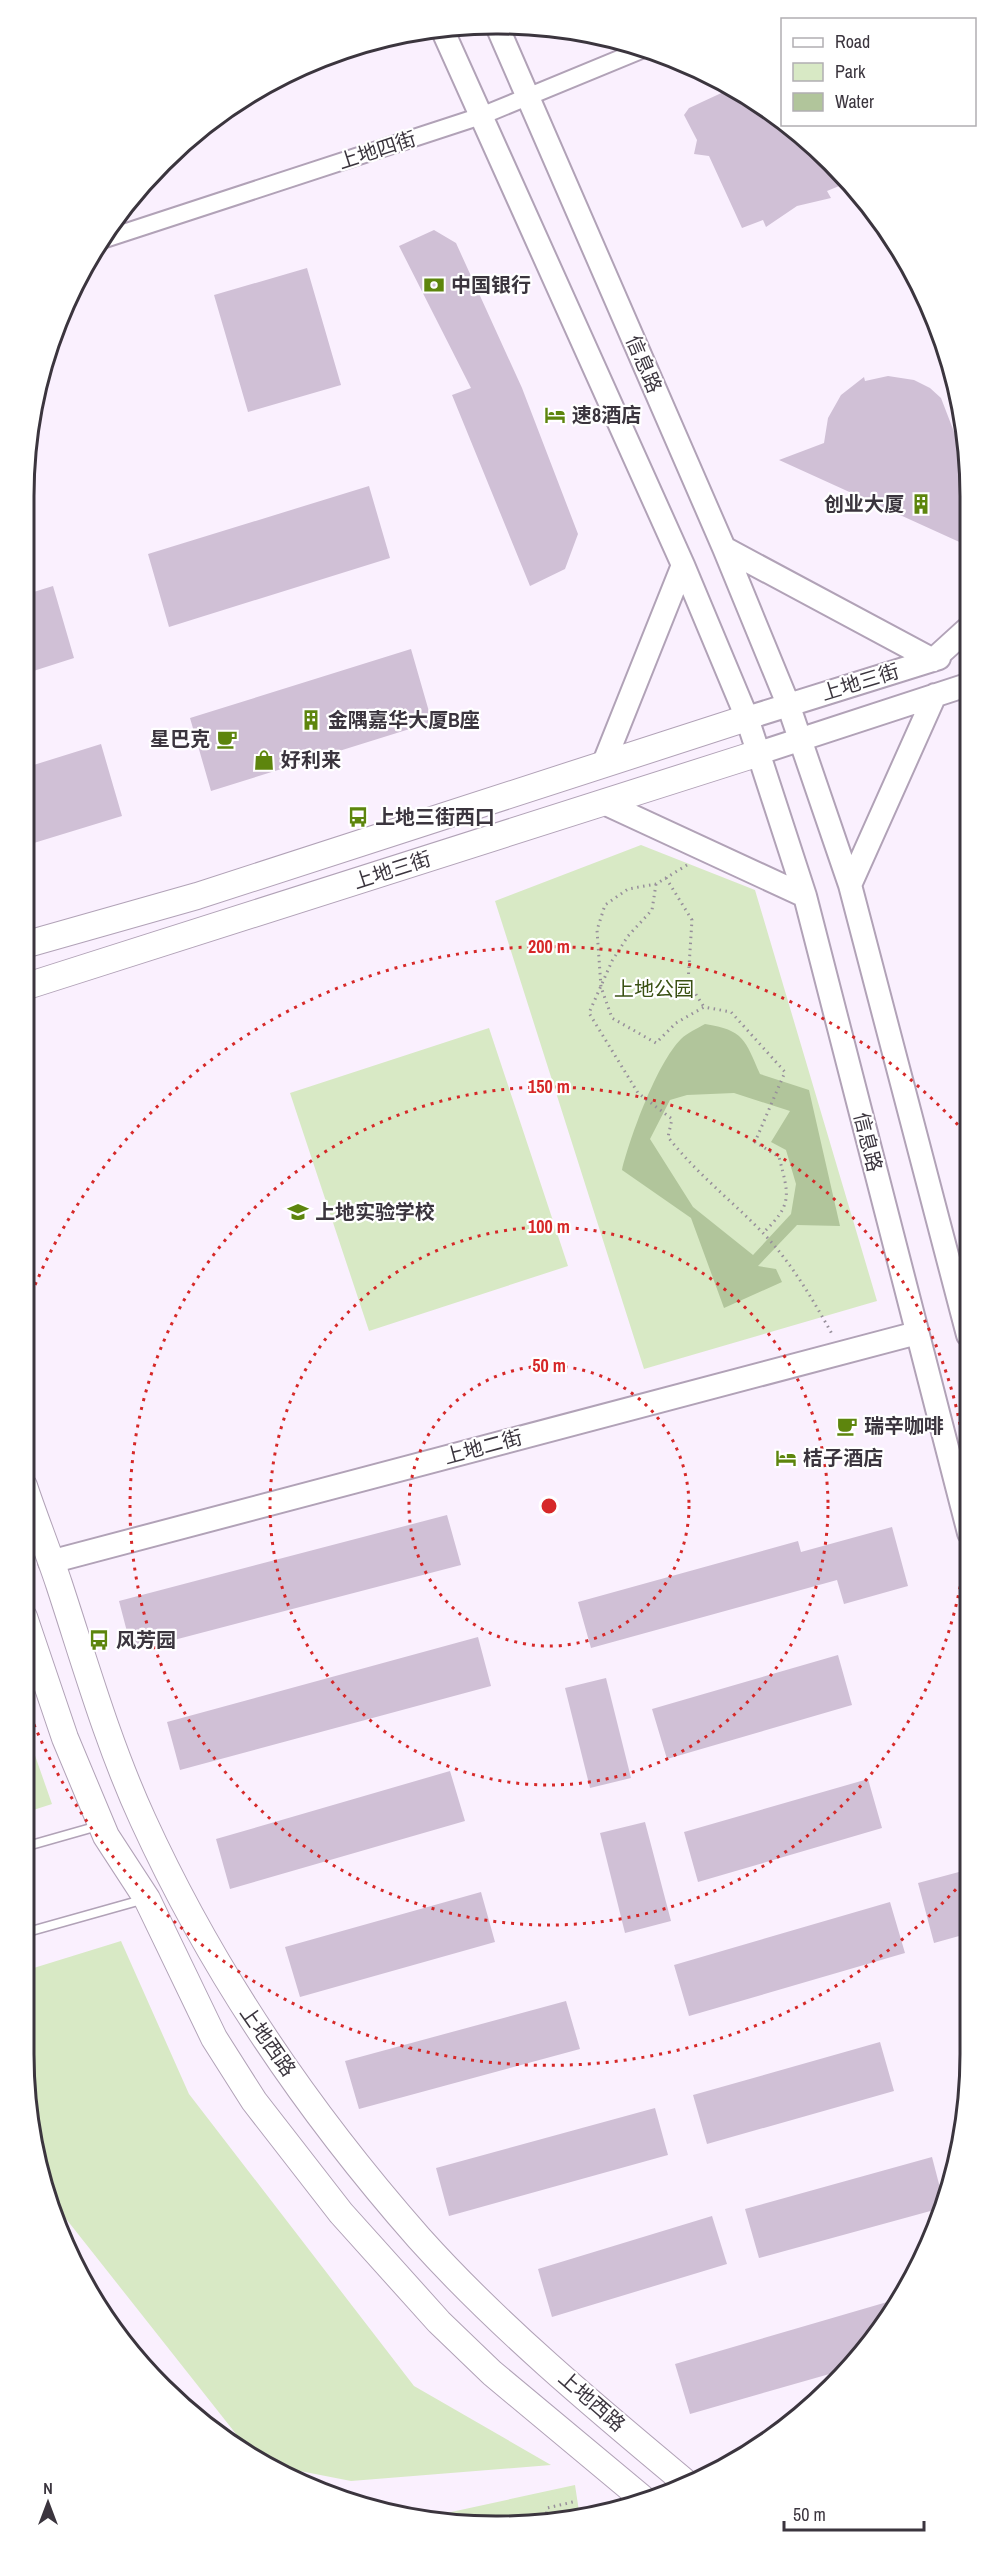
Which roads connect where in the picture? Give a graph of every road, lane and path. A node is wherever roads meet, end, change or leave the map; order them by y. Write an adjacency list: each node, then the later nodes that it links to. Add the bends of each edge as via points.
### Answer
1 (500, 34): 4 (main road, 信息路)
2 (446, 37): 5 (main road)
3 (631, 54): 4 (street, 上地四街)
4 (529, 98): 5 (street, 上地四街); 7 (main road, 信息路)
5 (481, 116): 6 (street, 上地四街); 8 (main road)
6 (115, 236)
7 (724, 548): 11 (main road); 15 (main road, 信息路)
8 (683, 565): 16 (main road, 信息路); 19 (main road)
9 (960, 635): 11 (main road, 上地三街)
10 (960, 652): 11 (main road, 上地三街)
11 (933, 660): 15 (main road, 上地三街)
12 (960, 687): 13 (main road)
13 (935, 695): 14 (main road); 17 (main road); 24 (main road)
14 (960, 700)
15 (788, 704): 16 (main road, 上地三街); 17 (main road, 信息路)
16 (747, 718): 18 (main road, 信息路); 19 (main road, 上地三街)
17 (800, 739): 18 (main road); 24 (main road, 信息路)
18 (759, 753): 20 (main road, 上地三街); 25 (main road, 信息路)
19 (603, 765): 26 (main road, 上地三街, via 197,896)
20 (604, 803): 21 (main road); 27 (main road, 上地三街)
21 (710, 852): 22 (path); 25 (main road)
22 (666, 878): 23 (path); 29 (path, via 692,920 688,982)
23 (656, 884): 28 (path, via 652,910 628,936); 28 (path, via 628,889 605,905 597,930)
24 (850, 885): 31 (main road)
25 (805, 896): 32 (main road, 信息路)
26 (34, 942)
27 (34, 984)
28 (601, 987): 29 (path, via 612,1018 656,1043 676,1023); 30 (path, via 589,1013 638,1093 672,1119 668,1137 688,1163)
29 (704, 1007): 30 (path, via 731,1012 785,1072 755,1142 779,1157 787,1188 783,1214)
30 (763, 1233): 33 (path, via 811,1297)
31 (960, 1304)
32 (917, 1333): 33 (main road, 上地二街); 34 (main road, 信息路)
33 (841, 1352): 36 (main road, 上地二街)
34 (960, 1498)
35 (34, 1515): 36 (main road, 上地西路)
36 (50, 1562): 42 (main road, 上地西路, via 95,1699 142,1818 245,2007 329,2128 420,2238 523,2342)
37 (34, 1647): 38 (main road, 上地西路, via 65,1738)
38 (101, 1825): 39 (lane); 40 (main road, 上地西路)
39 (34, 1844)
40 (147, 1899): 41 (lane); 43 (main road, 上地西路, via 226,2056 254,2101 341,2213 439,2322 492,2373)
41 (34, 1930)
42 (681, 2478)
43 (638, 2495)
44 (577, 2501): 45 (path, via 547,2508)
45 (546, 2514)

